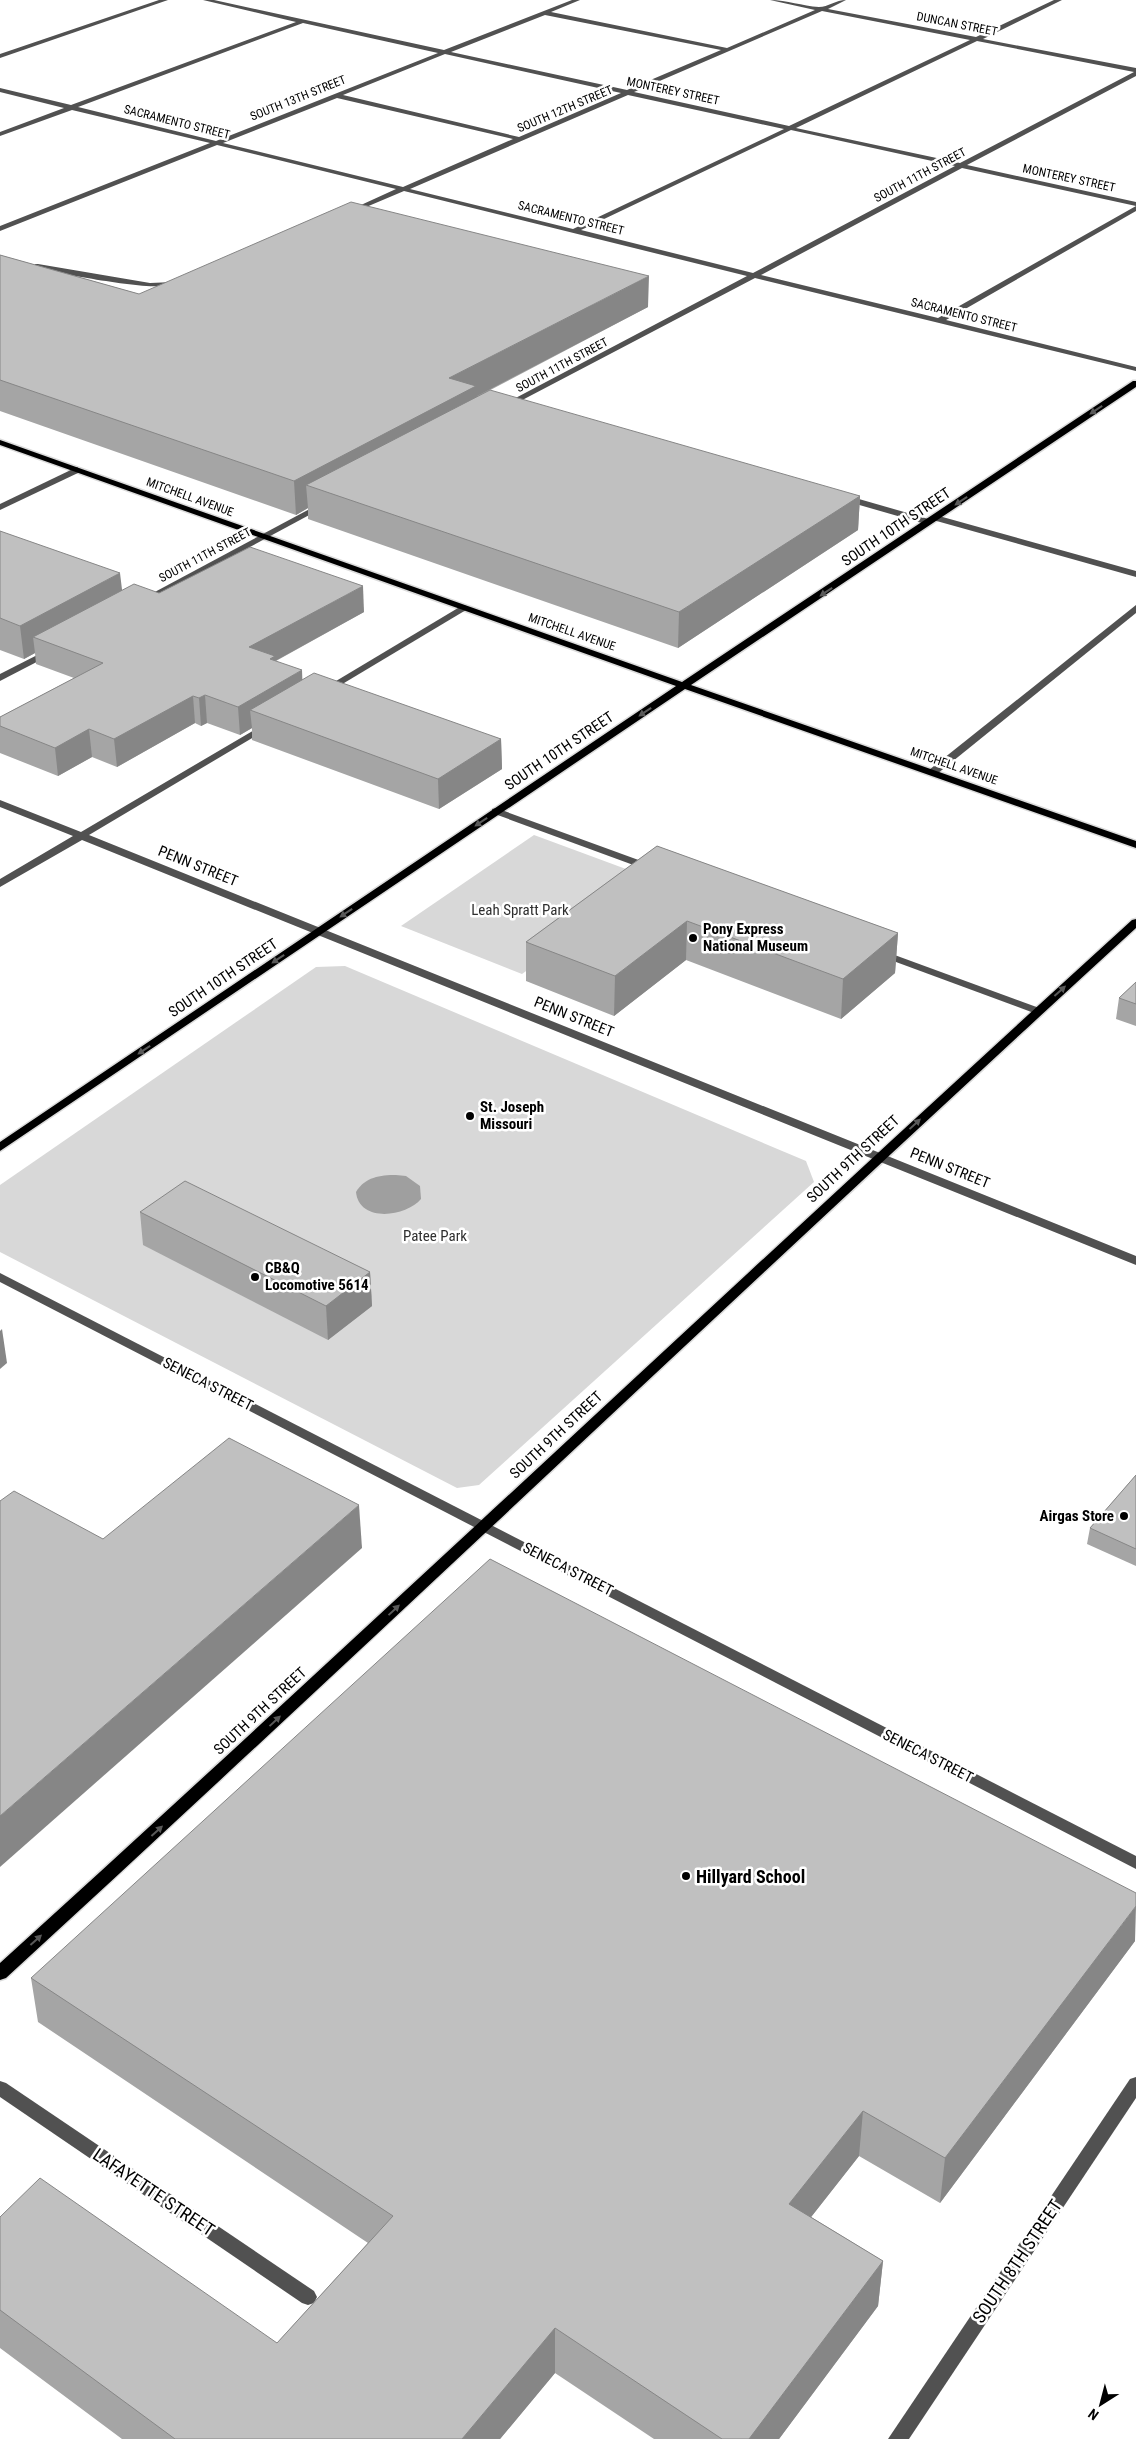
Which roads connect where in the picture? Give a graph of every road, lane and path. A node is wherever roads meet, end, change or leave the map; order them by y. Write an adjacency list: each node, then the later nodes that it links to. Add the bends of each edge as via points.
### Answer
1 (165, 0): 13 (street)
2 (206, 0): 9 (street, MONTEREY STREET)
3 (577, 0): 8 (street, SOUTH 13TH STREET)
4 (773, 0): 7 (street, DUNCAN STREET)
5 (843, 0): 7 (street, SOUTH 12TH STREET)
6 (1059, 0): 10 (street)
7 (822, 9): 10 (street, DUNCAN STREET); 11 (street, SOUTH 12TH STREET)
8 (544, 13): 11 (street); 12 (street, SOUTH 13TH STREET)
9 (303, 22): 12 (street, MONTEREY STREET); 18 (street)
10 (975, 40): 14 (street, DUNCAN STREET); 19 (street)
11 (729, 50): 16 (street, SOUTH 12TH STREET)
12 (444, 52): 16 (street, MONTEREY STREET); 17 (street, SOUTH 13TH STREET)
13 (0, 56)
14 (1136, 72): 23 (street, SOUTH 11TH STREET)
15 (0, 90): 18 (street, SACRAMENTO STREET)
16 (629, 94): 19 (street, MONTEREY STREET); 21 (street, SOUTH 12TH STREET)
17 (334, 96): 21 (street); 22 (street, SOUTH 13TH STREET)
18 (71, 108): 20 (street); 22 (street, SACRAMENTO STREET)
19 (790, 128): 23 (street, MONTEREY STREET); 29 (street)
20 (0, 134)
21 (520, 139): 24 (street, SOUTH 12TH STREET)
22 (216, 143): 24 (street, SACRAMENTO STREET); 28 (street, SOUTH 13TH STREET)
23 (962, 166): 25 (street, MONTEREY STREET); 31 (street, SOUTH 11TH STREET)
24 (404, 189): 27 (street, SOUTH 12TH STREET); 29 (street, SACRAMENTO STREET)
25 (1136, 204)
26 (1136, 208): 33 (street)
27 (341, 216)
28 (0, 229)
29 (574, 230): 31 (street, SACRAMENTO STREET)
30 (25, 263): 32 (street, via 150,285)
31 (755, 275): 33 (street, SACRAMENTO STREET); 36 (street, SOUTH 11TH STREET, via 517,405)
32 (181, 283)
33 (939, 321): 34 (street, SACRAMENTO STREET)
34 (1136, 369)
35 (1136, 382): 42 (main road, SOUTH 10TH STREET, one-way to 42)
36 (497, 412)
37 (0, 442): 38 (main road, MITCHELL AVENUE)
38 (77, 470): 41 (street); 43 (main road, MITCHELL AVENUE)
39 (835, 496): 42 (street)
40 (332, 500): 43 (street, SOUTH 11TH STREET)
41 (0, 507)
42 (933, 520): 44 (street); 50 (main road, SOUTH 10TH STREET, one-way to 50)
43 (263, 537): 45 (street, SOUTH 11TH STREET); 46 (main road, MITCHELL AVENUE)
44 (1136, 574)
45 (132, 607)
46 (463, 608): 50 (main road, MITCHELL AVENUE); 51 (street)
47 (1136, 608): 53 (street)
48 (61, 645): 49 (street)
49 (0, 678)
50 (686, 685): 53 (main road, MITCHELL AVENUE); 55 (main road, SOUTH 10TH STREET, one-way to 55)
51 (319, 694)
52 (277, 720): 56 (street)
53 (933, 772): 57 (main road, MITCHELL AVENUE)
54 (0, 803): 56 (street, PENN STREET)
55 (496, 811): 58 (street); 61 (main road, SOUTH 10TH STREET, one-way to 61)
56 (82, 836): 59 (street); 61 (street, PENN STREET)
57 (1136, 844)
58 (664, 873)
59 (0, 884)
60 (1136, 922): 63 (main road, SOUTH 9TH STREET, one-way to 60)
61 (319, 932): 64 (main road, SOUTH 10TH STREET, one-way to 64); 65 (street, PENN STREET)
62 (869, 948): 63 (street)
63 (1038, 1011): 65 (main road, SOUTH 9TH STREET, one-way to 63)
64 (0, 1147)
65 (879, 1157): 66 (street, PENN STREET); 68 (main road, SOUTH 9TH STREET)
66 (1136, 1261)
67 (0, 1277): 68 (street, SENECA STREET)
68 (484, 1526): 69 (street, SENECA STREET); 70 (main road, SOUTH 9TH STREET, one-way to 68)
69 (1136, 1863)
70 (0, 1973)
71 (1136, 2084): 74 (street, SOUTH 8TH STREET)
72 (0, 2088): 73 (street, LAFAYETTE STREET)
73 (308, 2297)
74 (898, 2439)

